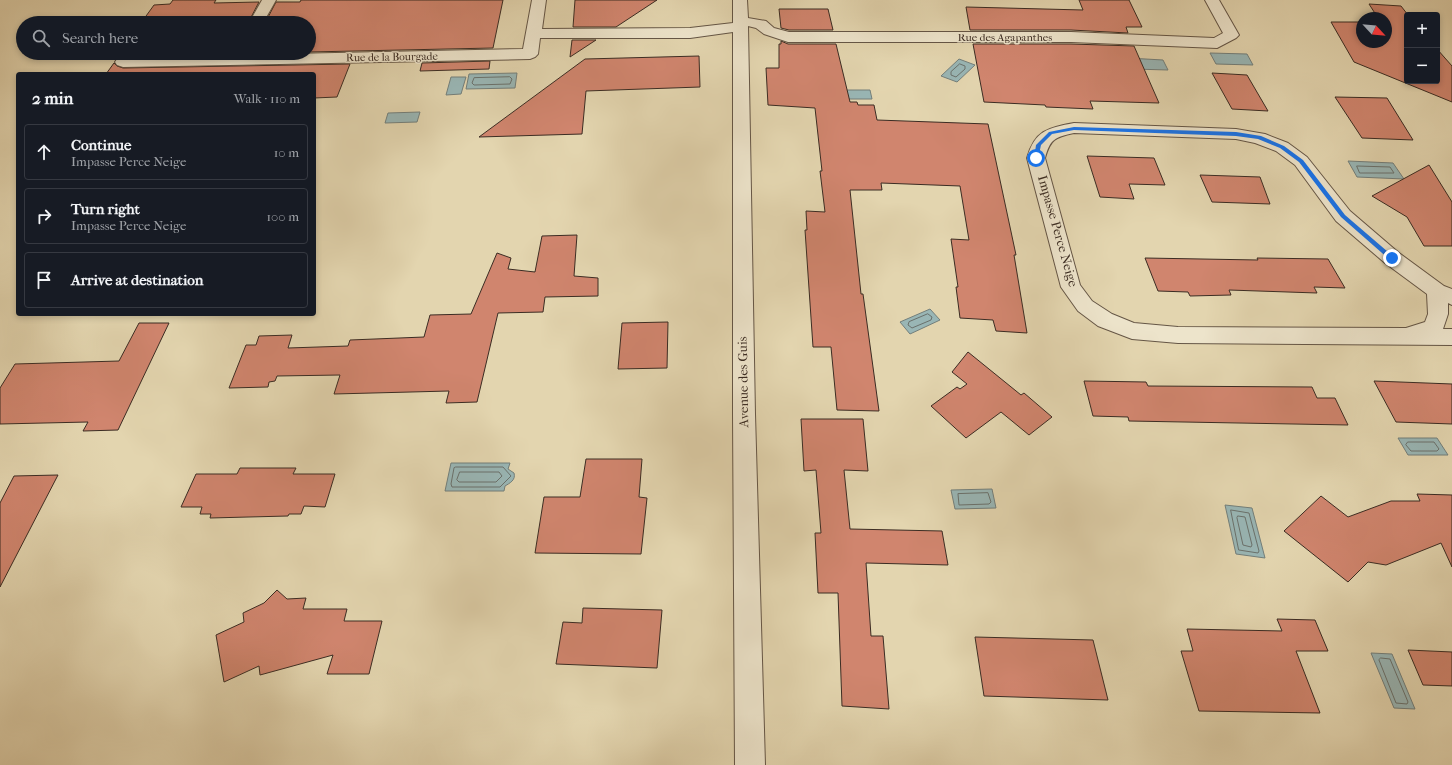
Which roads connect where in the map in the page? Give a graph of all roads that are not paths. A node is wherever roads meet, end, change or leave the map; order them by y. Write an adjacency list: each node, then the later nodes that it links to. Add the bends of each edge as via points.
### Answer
1 (270, 0): 5 (street)
2 (539, 0): 7 (street, Rue de la Bourgade)
3 (740, 0): 6 (street, Avenue des Guis)
4 (1212, 0): 6 (street, Rue des Agapanthes, via 1231,35 1218,43 1071,37 788,37 769,31 761,24)
5 (260, 16)
6 (741, 24): 7 (street, via 690,33); 14 (street, Avenue des Guis)
7 (534, 34): 8 (street, Rue de la Bourgade, via 530,54)
8 (316, 55)
9 (161, 60): 10 (street, Rue de la Bourgade)
10 (123, 62)
11 (1445, 294): 12 (street, Impasse Perce Neige, via 1433,327); 12 (street, Impasse Perce Neige, via 1392,258 1343,216 1301,161 1282,147 1259,138 1236,134 1074,128 1050,133 1039,145 1036,158 1071,287 1084,306 1105,320 1132,331 1178,335)
12 (1408, 336): 13 (street, Impasse Perce Neige)
13 (1452, 337)
14 (750, 765)

